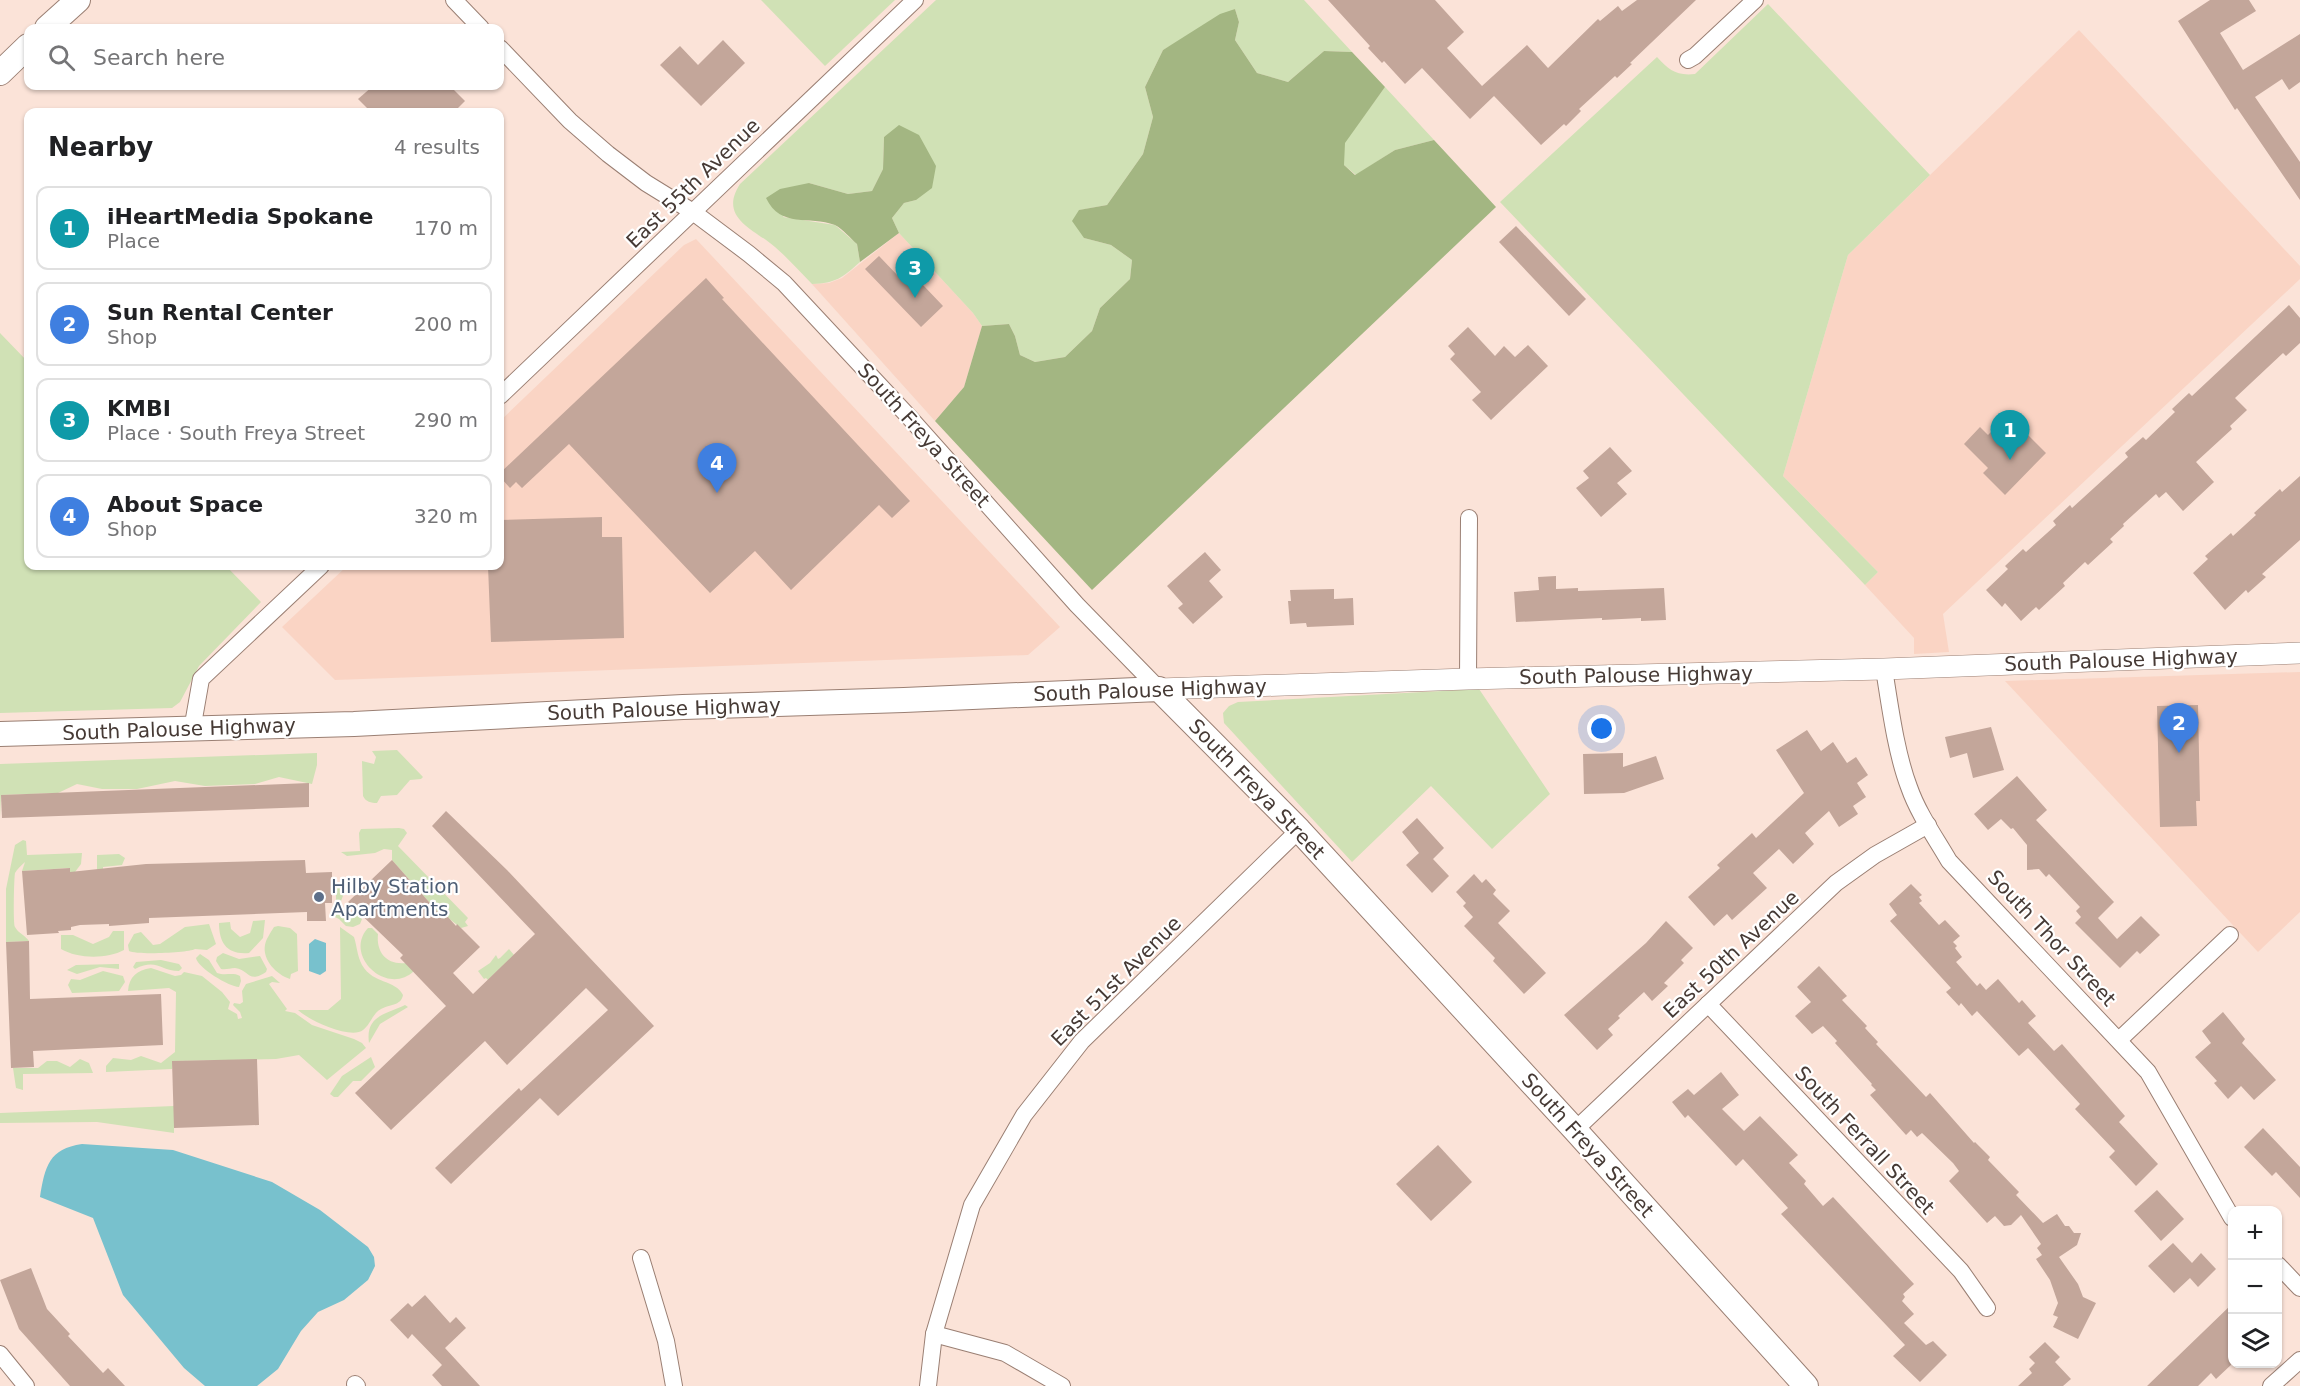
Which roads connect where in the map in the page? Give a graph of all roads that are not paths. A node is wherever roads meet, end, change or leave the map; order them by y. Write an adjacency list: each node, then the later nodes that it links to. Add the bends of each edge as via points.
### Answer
1 (78, 0): 5 (main road)
2 (454, 0): 6 (street)
3 (915, 0): 11 (street, East 55th Avenue)
4 (1755, 0): 9 (street)
5 (51, 24)
6 (477, 24)
7 (24, 50): 10 (main road)
8 (504, 52): 11 (street, South Freya Street, via 570,121 608,154)
9 (1688, 60)
10 (0, 73)
11 (693, 212): 12 (street, East 55th Avenue); 18 (street, South Freya Street, via 784,284 1077,605)
12 (504, 392)
13 (1468, 518): 17 (street)
14 (317, 570): 19 (street, via 201,679)
15 (2300, 653): 16 (street, South Palouse Highway)
16 (1884, 669): 17 (street, South Palouse Highway); 21 (street, South Thor Street, via 1909,787)
17 (1468, 678): 18 (street, South Palouse Highway)
18 (1159, 689): 19 (main road, South Palouse Highway); 22 (main road, South Freya Street)
19 (192, 730): 20 (main road, South Palouse Highway)
20 (0, 734)
21 (1928, 825): 24 (street, East 50th Avenue, via 1836,883); 25 (street, South Thor Street, via 1949,861)
22 (1299, 830): 26 (main road, South Freya Street); 32 (street, East 51st Avenue, via 1082,1041 1024,1115 972,1205)
23 (2230, 935): 25 (street)
24 (1708, 1004): 26 (street, East 50th Avenue); 31 (street, South Ferrall Street, via 1961,1271)
25 (2119, 1040): 27 (street, South Thor Street, via 2148,1072)
26 (1575, 1130): 39 (main road, South Freya Street)
27 (2228, 1211)
28 (641, 1258): 36 (street, via 666,1341)
29 (2282, 1270): 30 (street)
30 (2300, 1288)
31 (1988, 1308)
32 (934, 1334): 37 (street, East 51st Avenue); 38 (street, via 1005,1353)
33 (0, 1354): 35 (street)
34 (2300, 1360): 40 (street)
35 (26, 1386)
36 (674, 1386)
37 (928, 1386)
38 (1062, 1386)
39 (1806, 1386)
40 (2271, 1386)

